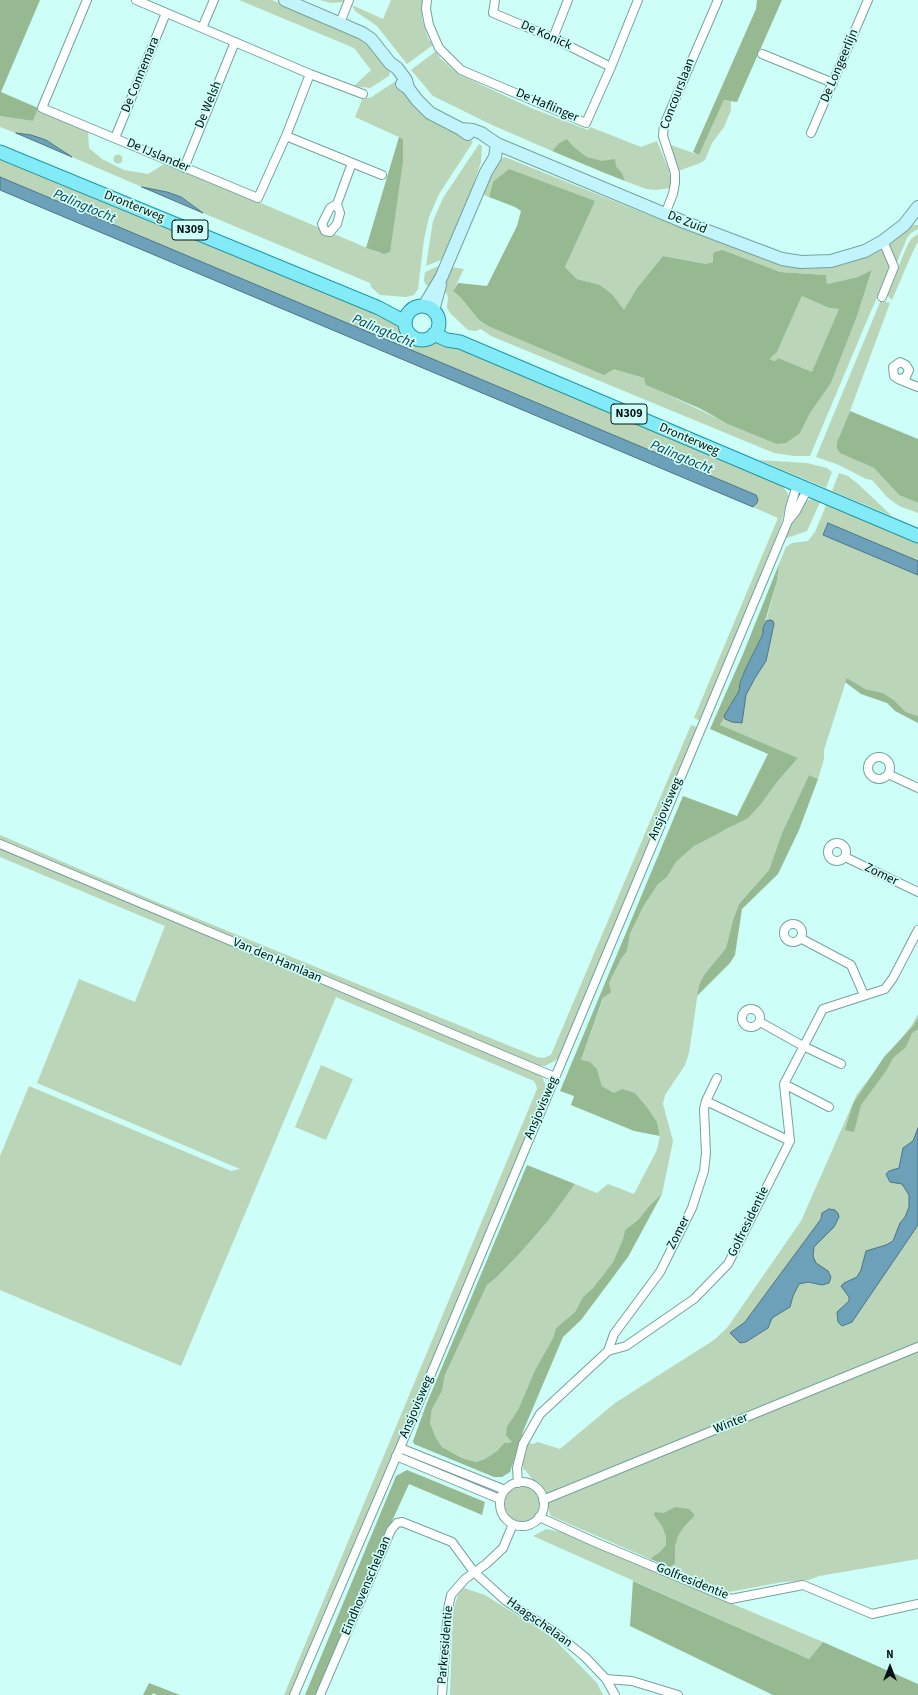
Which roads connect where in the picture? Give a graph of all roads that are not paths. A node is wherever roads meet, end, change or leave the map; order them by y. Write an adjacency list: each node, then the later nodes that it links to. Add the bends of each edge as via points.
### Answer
1 (87, 0): 24 (street, De IJslander, via 42,108)
2 (136, 0): 12 (street)
3 (214, 0): 14 (street)
4 (285, 0): 13 (street, De Zuid)
5 (349, 0): 13 (street)
6 (427, 0): 18 (street, De Haflinger, via 429,25 439,48 461,70 586,123)
7 (495, 0): 15 (street, De Konick, via 493,13)
8 (568, 0): 15 (street)
9 (638, 0): 18 (street, De Haflinger)
10 (718, 0): 31 (street, Concourslaan, via 664,125 663,136 675,174 673,194)
11 (868, 0): 20 (street, De Longeerlijn)
12 (166, 13): 14 (street); 24 (street, De Connemara)
13 (340, 23): 25 (street, De Zuid, via 362,32 371,39 390,63 400,83 408,88 430,113 478,140)
14 (202, 28): 16 (street)
15 (553, 38): 18 (street, De Konick)
16 (235, 42): 19 (street); 28 (street, De Welsh)
17 (762, 54): 20 (street)
18 (611, 67)
19 (310, 74): 21 (street); 23 (street, De IJslander)
20 (833, 84): 22 (street, De Longeerlijn)
21 (363, 94)
22 (812, 133)
23 (286, 136): 27 (street); 28 (street, De IJslander, via 258,198)
24 (115, 138): 28 (street, De IJslander)
25 (497, 144): 31 (street, De Zuid); 35 (street, via 489,155 486,172)
26 (0, 152): 36 (main road, Dronterweg / N309, via 379,308)
27 (352, 163): 29 (street); 30 (street)
28 (184, 168)
29 (382, 175)
30 (336, 204)
31 (666, 214): 33 (street, De Zuid, via 763,253 801,262 831,261 865,251)
32 (916, 214): 33 (street, De Zuid)
33 (883, 241): 34 (street, via 894,267)
34 (882, 297)
35 (429, 309): 36 (main road, via 415,308); 37 (main road, via 438,317)
36 (407, 317): 37 (main road, via 407,332 415,339 425,340)
37 (436, 330): 40 (main road, Dronterweg / N309)
38 (900, 379): 39 (street)
39 (918, 387)
40 (802, 488): 41 (main road, Dronterweg / N309); 53 (street, Ansjovisweg, via 796,511 788,521)
41 (918, 536)
42 (888, 774): 43 (street)
43 (918, 788)
44 (0, 844): 53 (street, Van den Hamlaan)
45 (845, 857): 46 (street, Zomer)
46 (918, 892)
47 (918, 930): 49 (street, via 885,989)
48 (800, 938): 49 (street, via 851,965)
49 (864, 995): 51 (street, via 823,1009)
50 (760, 1022): 51 (street)
51 (803, 1046): 52 (street); 55 (street)
52 (841, 1064)
53 (555, 1077): 61 (street, Ansjovisweg)
54 (717, 1078): 56 (street, Zomer)
55 (784, 1084): 57 (street); 58 (street)
56 (706, 1101): 58 (street); 60 (street, Zomer, via 706,1159 692,1208 660,1272 614,1334)
57 (829, 1106)
58 (790, 1141): 60 (street, Golfresidentie, via 728,1264 694,1299 626,1346)
59 (918, 1347): 66 (street, Winter)
60 (608, 1351): 63 (street, Golfresidentie, via 540,1414 523,1444 517,1468)
61 (400, 1448): 62 (street, Ansjovisweg); 64 (street)
62 (396, 1456): 65 (street); 72 (street, Ansjovisweg)
63 (518, 1482): 64 (street); 66 (street, via 534,1486)
64 (505, 1490): 65 (street)
65 (500, 1499): 68 (street, via 503,1516)
66 (543, 1500): 67 (street)
67 (540, 1517): 68 (street, via 529,1524); 70 (street, Golfresidentie, via 731,1599 803,1585 872,1614)
68 (513, 1524): 69 (street, Parkresidentie, via 503,1548)
69 (474, 1572): 71 (street, Haagschelaan, via 506,1601 557,1634); 73 (street, Eindhovenschelaan, via 452,1542 408,1523 397,1523 391,1530); 74 (street, Parkresidentie, via 451,1595)
70 (918, 1604)
71 (606, 1679): 75 (street, Haagschelaan); 76 (street, via 632,1681)
72 (294, 1695)
73 (320, 1695)
74 (442, 1695)
75 (615, 1695)
76 (678, 1695)

